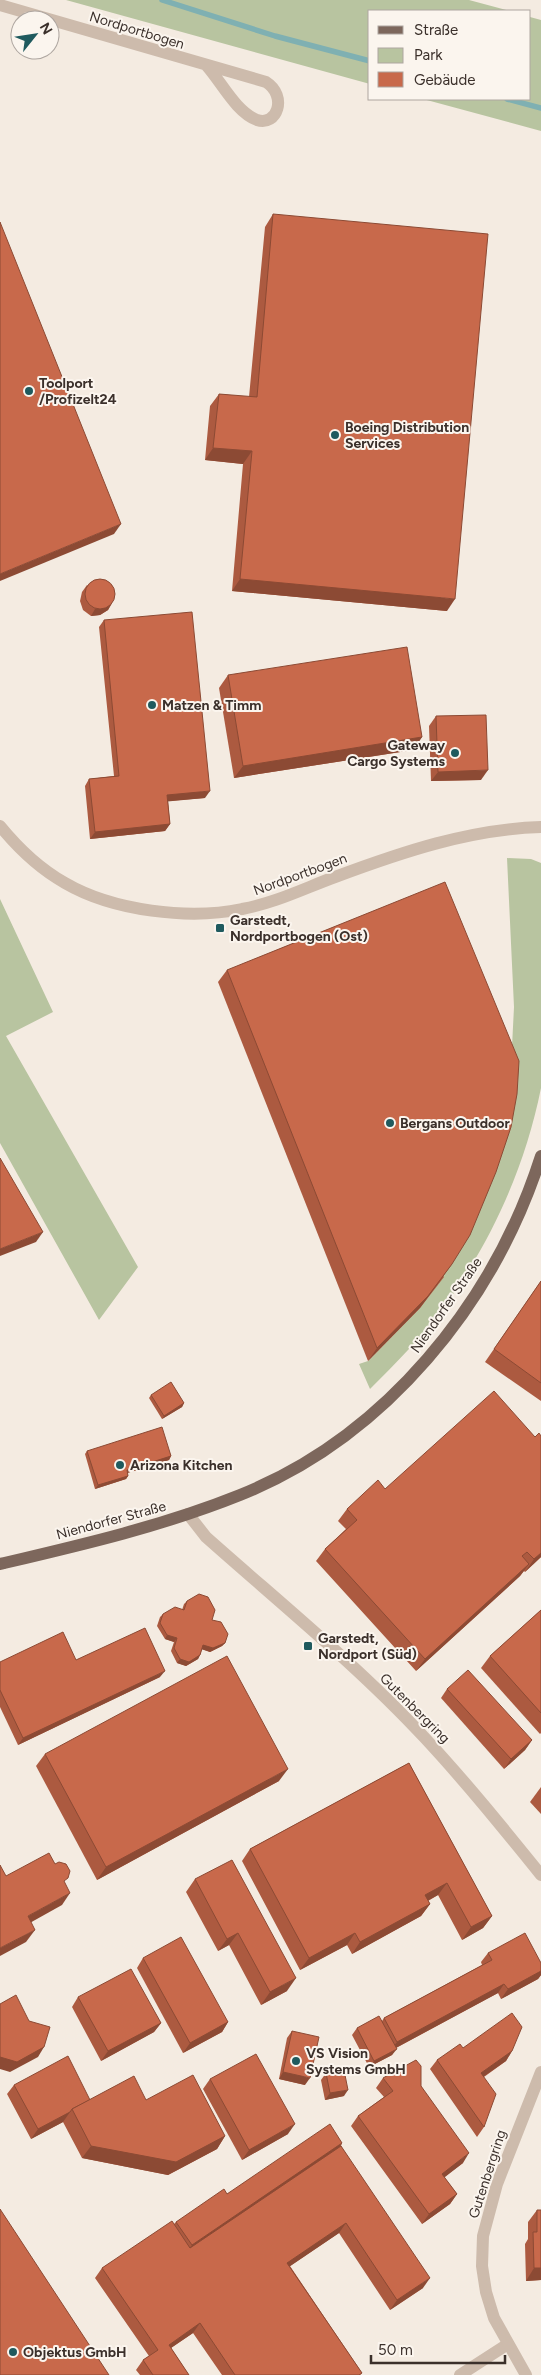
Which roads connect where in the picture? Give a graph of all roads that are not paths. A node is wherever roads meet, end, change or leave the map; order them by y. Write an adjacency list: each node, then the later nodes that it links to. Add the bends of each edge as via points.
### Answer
1 (0, 4): 2 (street, Nordportbogen)
2 (207, 66): 2 (street, Nordportbogen, via 246,113 257,120 273,117 280,98 275,87)
3 (0, 826): 4 (street, Nordportbogen, via 32,860 67,884 98,898 170,913 242,910 419,848 468,835)
4 (541, 827)
5 (541, 1156): 6 (main road, Niendorfer Straße, via 532,1185 490,1272 428,1360 362,1424 316,1456 241,1495)
6 (188, 1514): 7 (main road, Niendorfer Straße, via 86,1544); 8 (street, Gutenbergring, via 206,1537 423,1736)
7 (0, 1564)
8 (541, 1875)
9 (541, 2072): 10 (street, Gutenbergring, via 497,2184 483,2236 482,2266 486,2292 494,2318)
10 (508, 2344): 11 (street); 12 (street, Gutenbergring)
11 (460, 2375)
12 (526, 2375)

